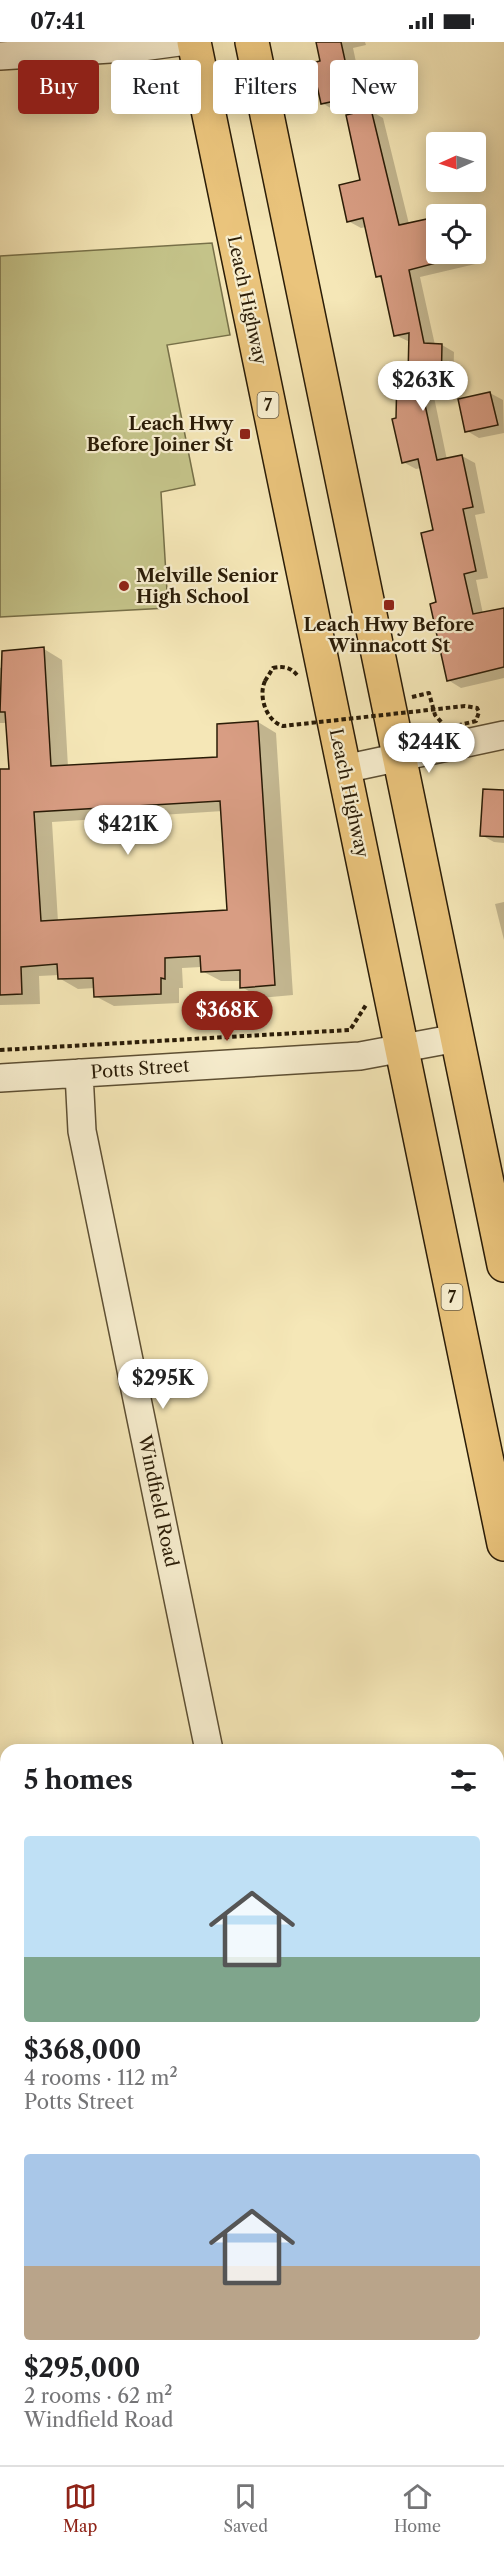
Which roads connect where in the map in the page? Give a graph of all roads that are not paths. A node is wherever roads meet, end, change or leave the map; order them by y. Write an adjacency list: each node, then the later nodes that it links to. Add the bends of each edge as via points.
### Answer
1 (179, 42): 4 (street)
2 (194, 42): 7 (highway, Leach Highway / 7)
3 (252, 42): 6 (highway)
4 (0, 56)
5 (504, 735): 6 (street)
6 (414, 754): 7 (street); 8 (highway)
7 (344, 769): 9 (highway, Leach Highway / 7)
8 (457, 1038): 9 (street, Potts Street); 12 (highway)
9 (401, 1049): 10 (street, Potts Street, via 331,1058); 13 (highway, Leach Highway / 7)
10 (79, 1073): 11 (street, Potts Street); 14 (street, Windfield Road, via 82,1131)
11 (0, 1078)
12 (504, 1265)
13 (504, 1544)
14 (208, 1744)

